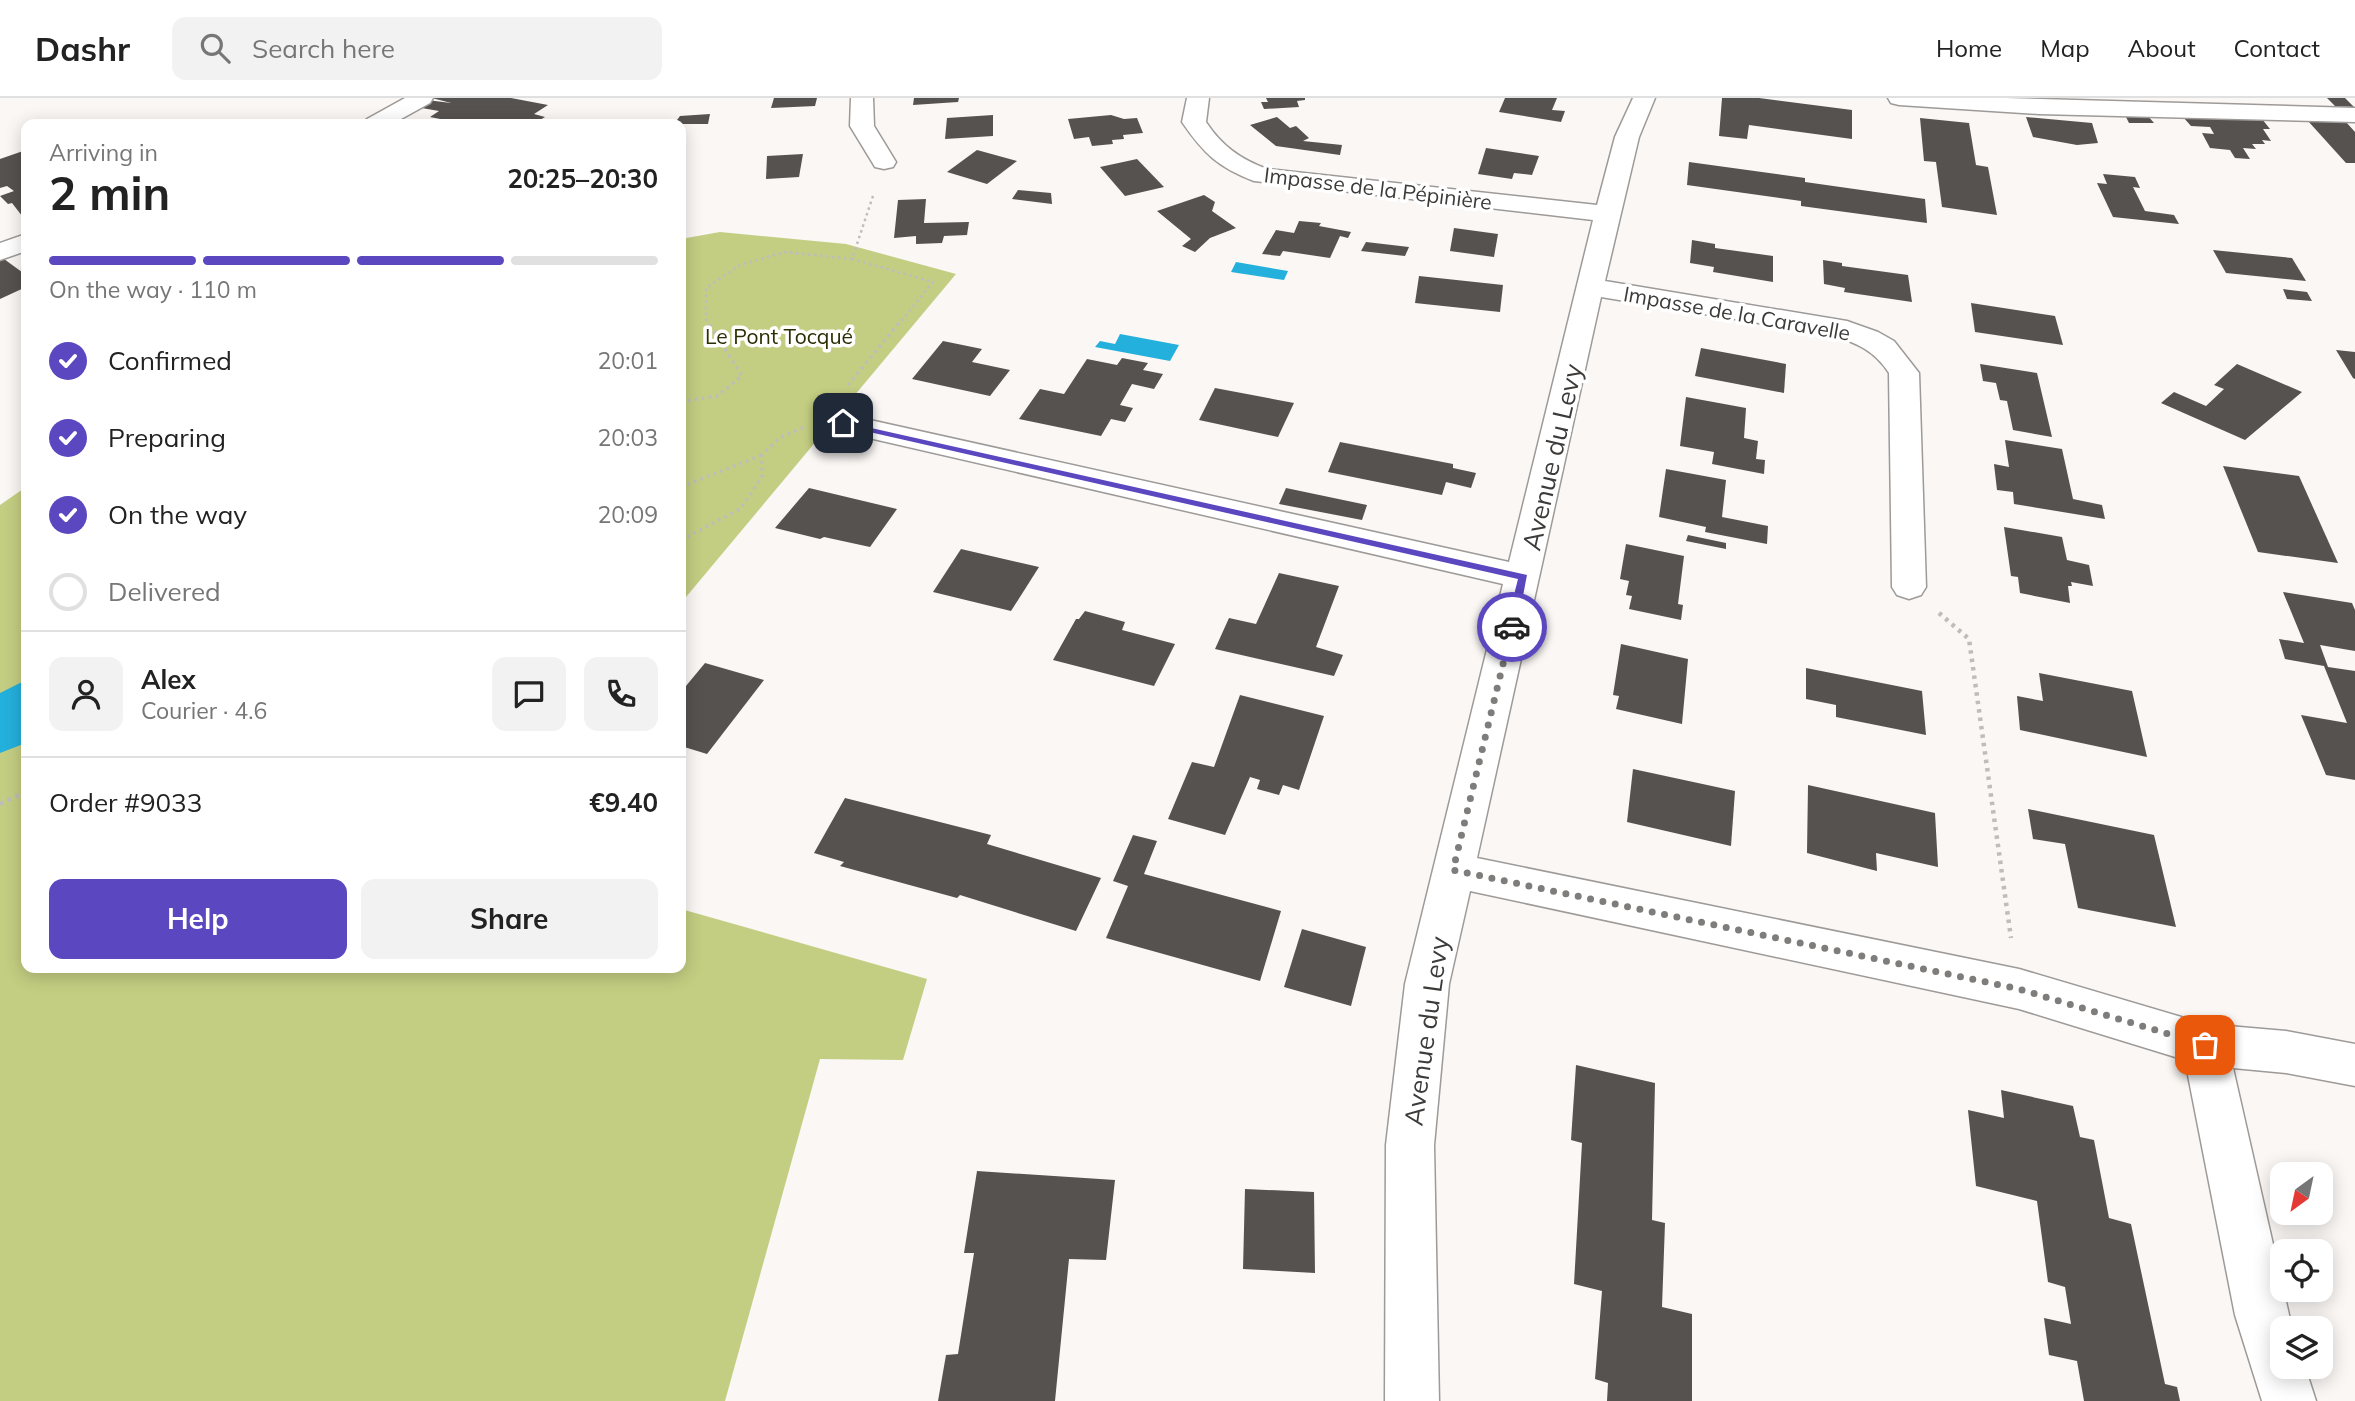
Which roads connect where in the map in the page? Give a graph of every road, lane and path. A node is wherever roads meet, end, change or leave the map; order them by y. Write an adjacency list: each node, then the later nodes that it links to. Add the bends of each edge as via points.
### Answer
1 (422, 98): 7 (street)
2 (862, 98): 8 (street, via 862,126)
3 (1198, 98): 9 (street, Impasse de la Pépinière, via 1194,122 1211,147 1230,163 1263,176)
4 (1644, 98): 9 (street, Avenue du Levy, via 1627,137)
5 (1899, 98): 6 (street, via 2039,107)
6 (2355, 115)
7 (385, 119)
8 (884, 162): 12 (path)
9 (1607, 214): 13 (street, Avenue du Levy)
10 (21, 244): 11 (street)
11 (0, 252)
12 (852, 259): 14 (path, via 933,282); 15 (path, via 785,252 740,265 706,288 706,319 742,376 718,396)
13 (1591, 287): 21 (street, Avenue du Levy); 22 (street, Impasse de la Caravelle, via 1837,327 1872,338 1892,352 1904,373)
14 (845, 389)
15 (686, 401)
16 (843, 423): 21 (street)
17 (808, 426): 18 (path, via 779,438)
18 (762, 455): 19 (path); 20 (path, via 762,477 740,509)
19 (686, 484)
20 (686, 537)
21 (1524, 577): 25 (street, Avenue du Levy)
22 (1909, 587): 26 (path, via 1969,639)
23 (21, 793): 24 (path)
24 (0, 804)
25 (1453, 870): 26 (street); 29 (street, Avenue du Levy, via 1427,984 1410,1145)
26 (2019, 989): 27 (street)
27 (2205, 1045): 28 (street, via 2286,1052); 30 (street, via 2261,1315)
28 (2355, 1065)
29 (1412, 1401)
30 (2289, 1401)

